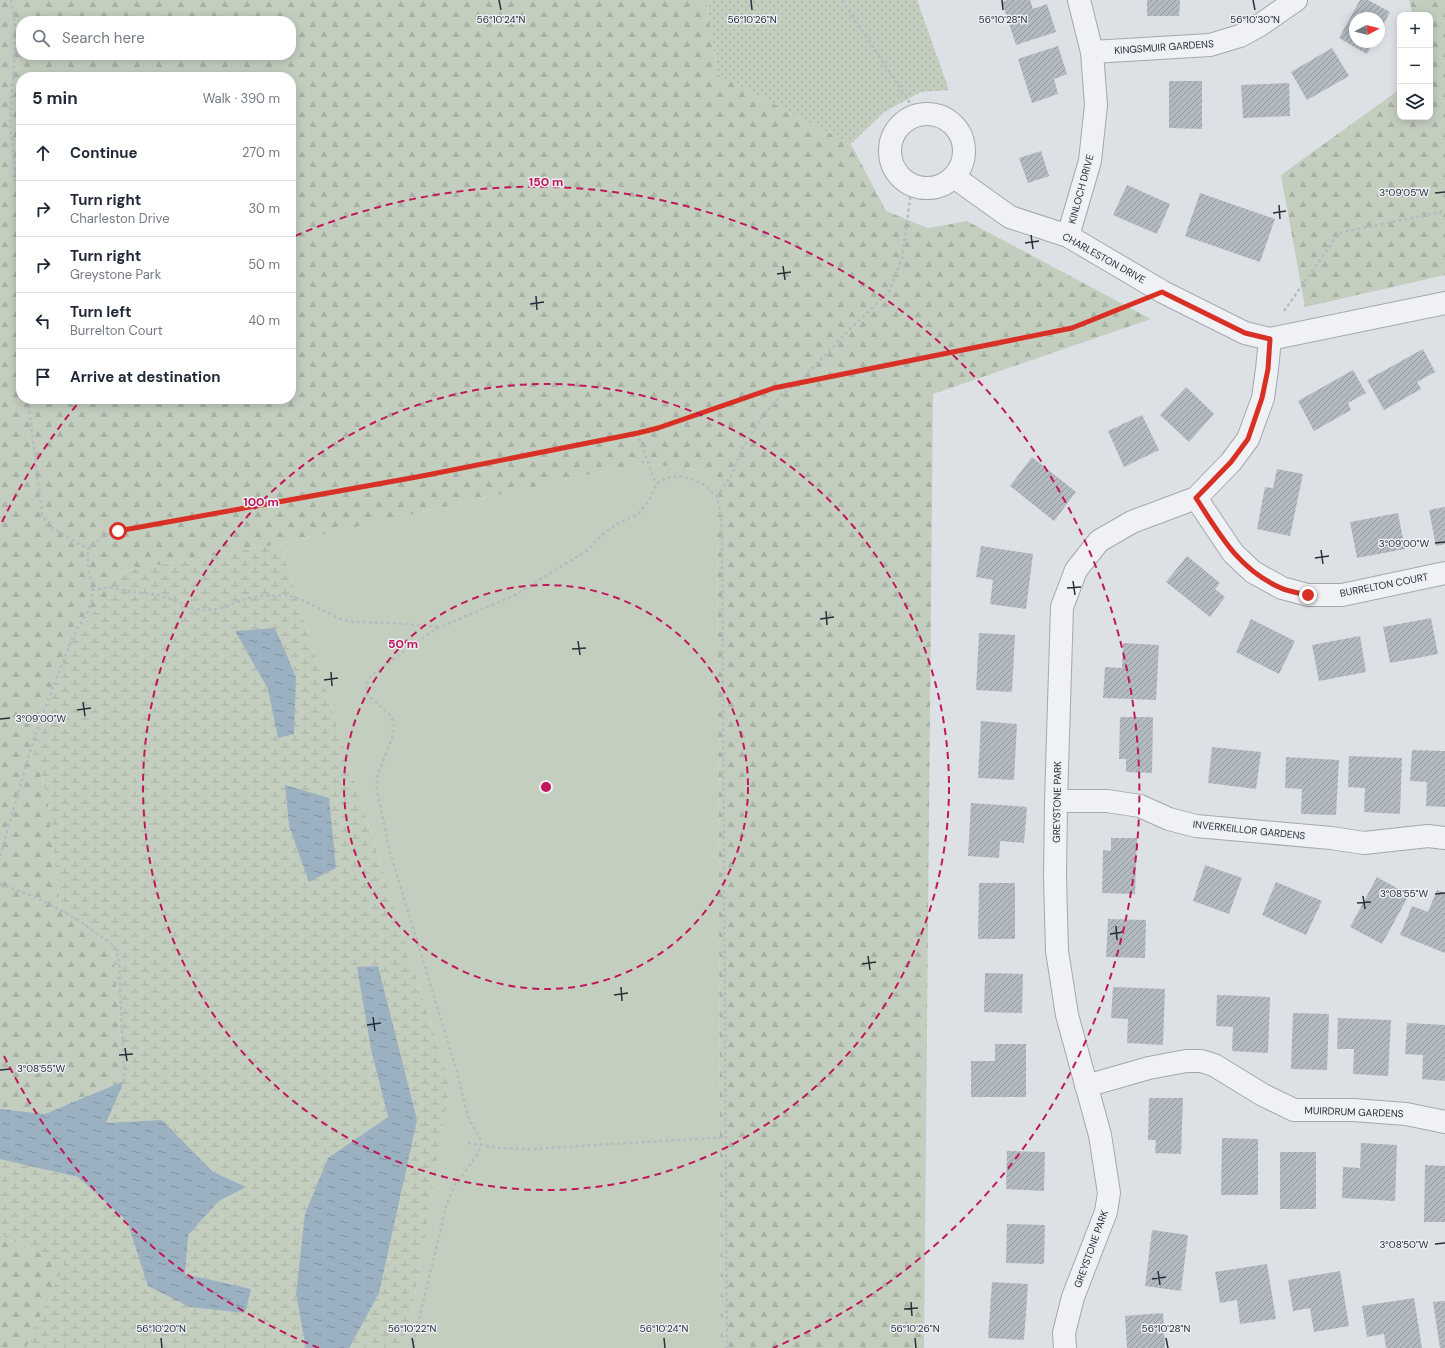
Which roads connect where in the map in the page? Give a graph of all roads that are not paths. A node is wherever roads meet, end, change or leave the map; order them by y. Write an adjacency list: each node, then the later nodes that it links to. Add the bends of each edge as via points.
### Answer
1 (1079, 0): 3 (street, KINLOCH DRIVE)
2 (1296, 0): 3 (street, KINGSMUIR GARDENS, via 1240,36 1210,46)
3 (1092, 52): 5 (street, KINLOCH DRIVE, via 1096,105 1090,161)
4 (954, 177): 4 (street, via 964,156 964,144 952,123 930,114 918,115 898,128 892,138 891,160 903,179 912,185 934,188); 5 (street, CHARLESTON DRIVE, via 1010,217)
5 (1068, 236): 7 (street, CHARLESTON DRIVE, via 1162,292 1245,333)
6 (1445, 303): 7 (street, CHARLESTON DRIVE)
7 (1270, 339): 8 (street, GREYSTONE PARK, via 1268,369 1262,398 1248,439 1231,462)
8 (1196, 498): 9 (street, BURRELTON COURT, via 1233,552 1253,572 1282,588 1308,595 1342,595); 10 (street, GREYSTONE PARK, via 1132,522 1099,541 1076,570 1062,607)
9 (1445, 573)
10 (1056, 801): 11 (street, INVERKEILLOR GARDENS, via 1107,801 1140,806 1169,819 1196,826 1364,843 1428,836); 12 (street, GREYSTONE PARK, via 1057,951 1067,1015)
11 (1445, 838)
12 (1086, 1086): 13 (street, MUIRDRUM GARDENS, via 1149,1068 1186,1061 1201,1061 1214,1065 1263,1095 1294,1110 1353,1110 1406,1114); 14 (street, GREYSTONE PARK, via 1100,1135 1109,1193 1106,1212 1073,1297 1064,1333)
13 (1445, 1122)
14 (1064, 1348)

